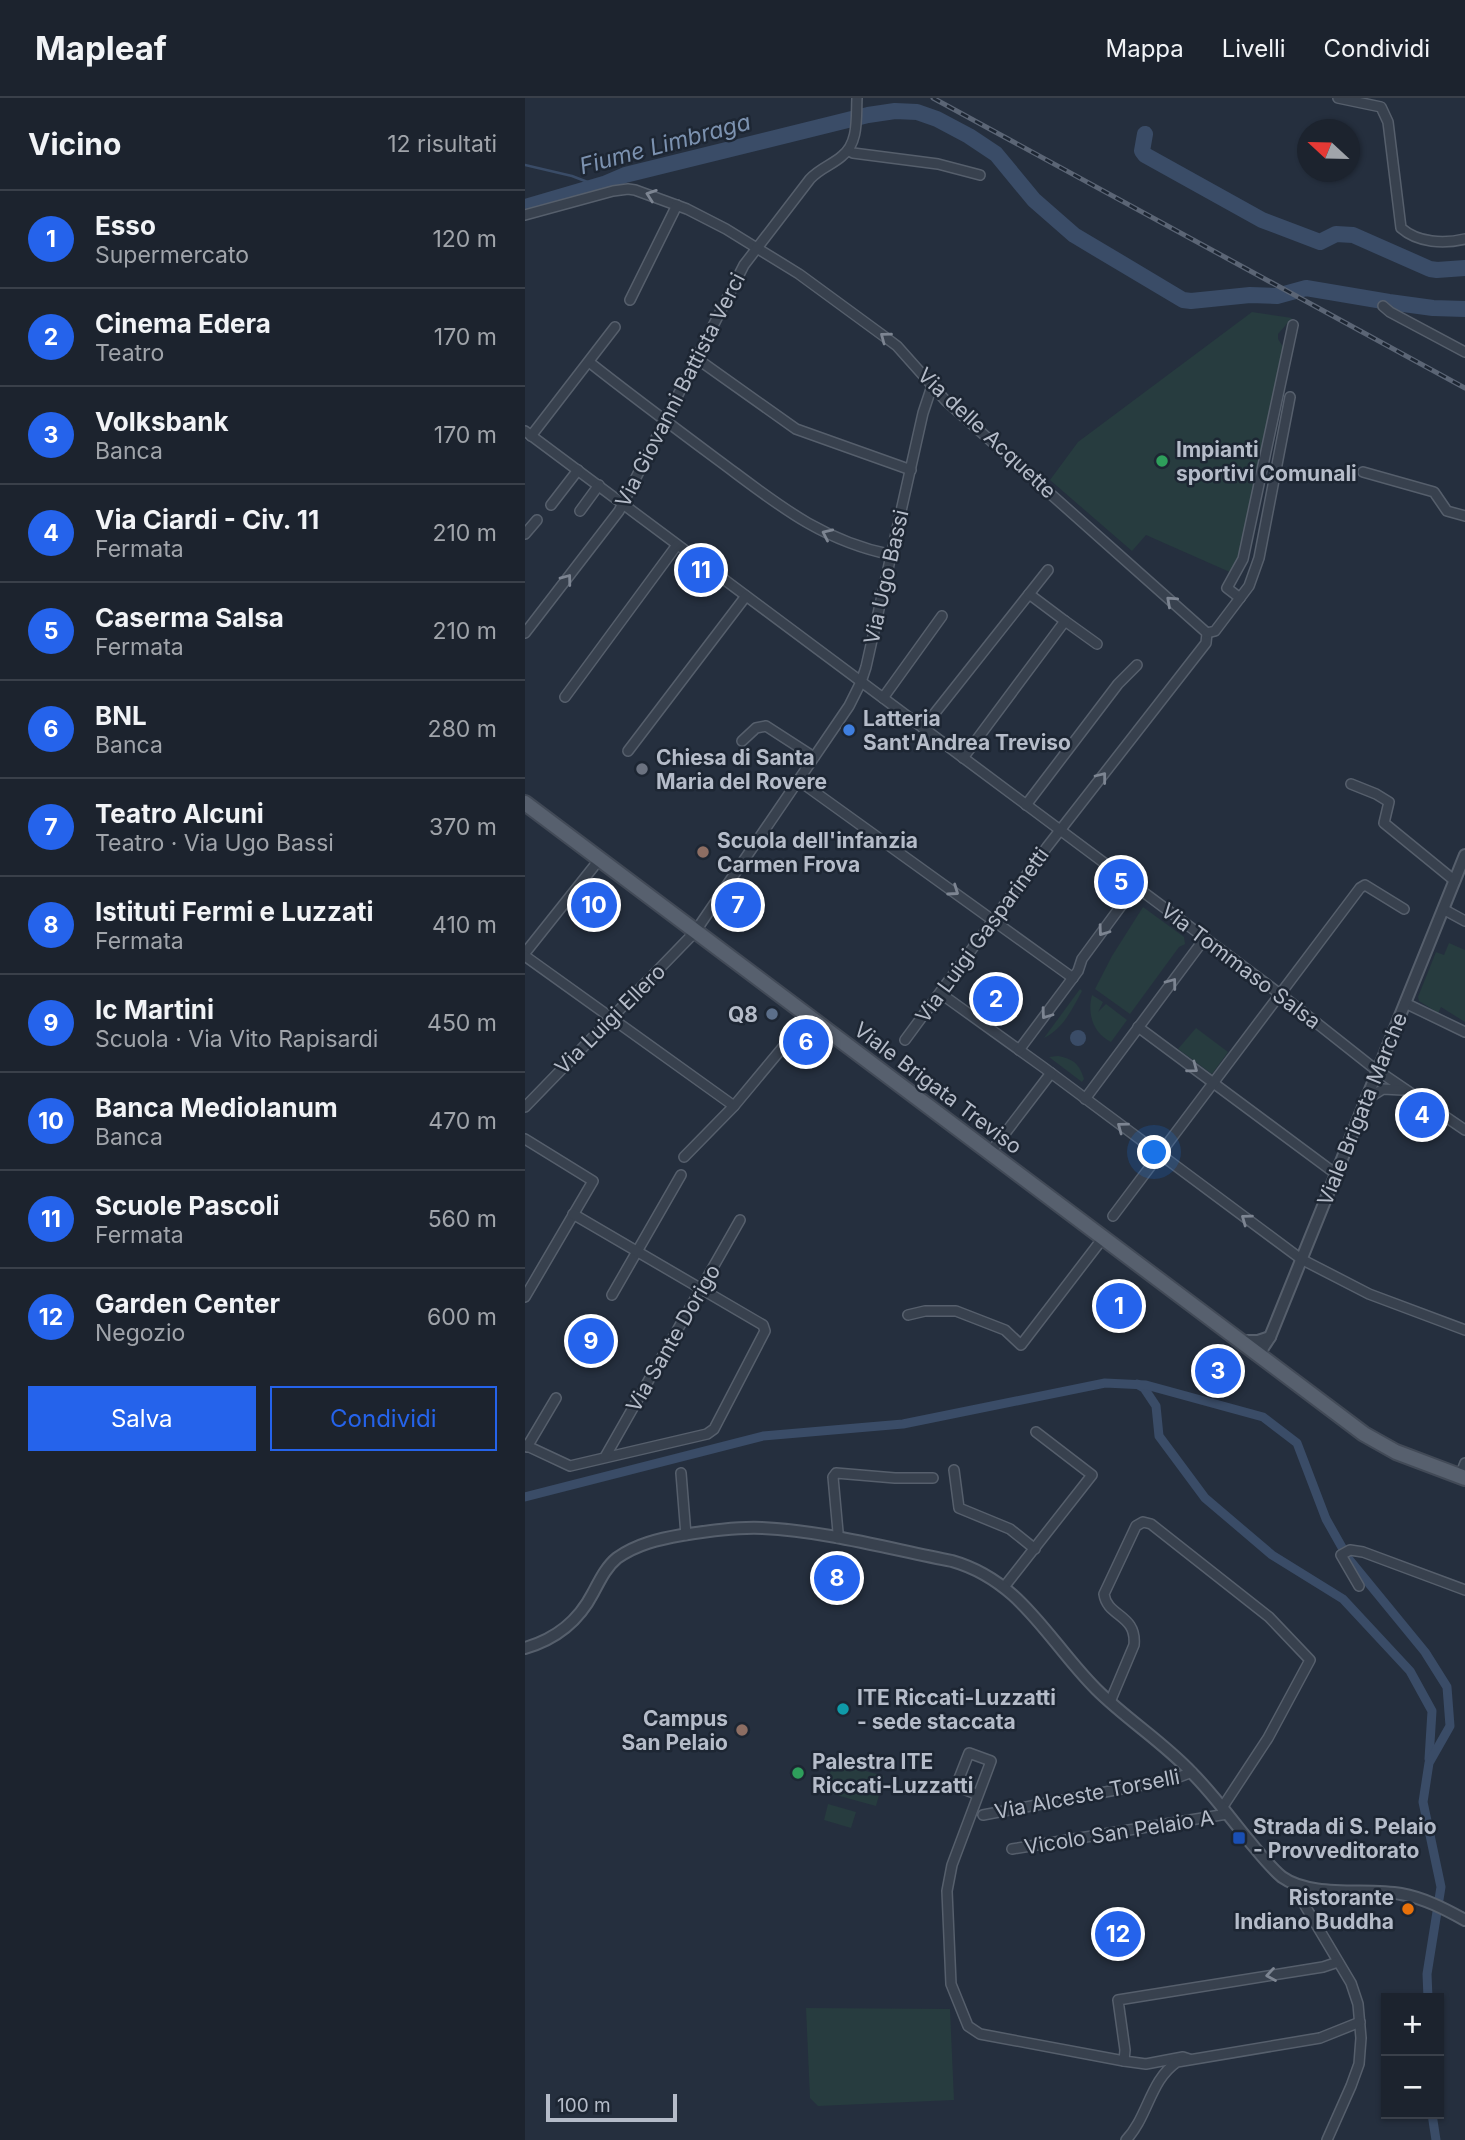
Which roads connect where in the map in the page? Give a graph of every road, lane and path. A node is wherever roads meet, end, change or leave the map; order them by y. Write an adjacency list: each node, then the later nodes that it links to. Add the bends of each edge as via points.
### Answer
1 (857, 98): 3 (street, via 854,137)
2 (1338, 98): 7 (street, via 1385,111 1401,228 1437,242)
3 (848, 150): 4 (street); 8 (street, Via Giovanni Battista Verci, via 817,172)
4 (980, 175)
5 (677, 205): 6 (street, Via delle Acquette, one-way to 6, via 628,189); 8 (street, Via delle Acquette); 9 (street)
6 (525, 215)
7 (1465, 239)
8 (756, 247): 14 (street, Via Giovanni Battista Verci); 16 (street, Via delle Acquette, one-way to 8, via 897,346)
9 (630, 300)
10 (1383, 306): 13 (street)
11 (1293, 325): 35 (street, via 1243,559 1227,588)
12 (615, 327): 15 (street)
13 (1465, 352)
14 (696, 358): 18 (street, Via Giovanni Battista Verci); 21 (street, via 796,429)
15 (589, 362): 18 (street); 19 (street)
16 (932, 386): 21 (street, Via Ugo Bassi); 39 (street, Via delle Acquette, one-way to 16)
17 (1290, 397): 35 (street, via 1259,558)
18 (664, 421): 24 (street, Via Giovanni Battista Verci); 31 (street, one-way to 18, via 817,530)
19 (528, 433): 20 (street, Via Tommaso Salsa)
20 (578, 470): 23 (street, Via Tommaso Salsa); 25 (street)
21 (911, 470): 31 (street, Via Ugo Bassi)
22 (1363, 472): 27 (street, via 1434,492 1447,511)
23 (599, 485): 24 (street, Via Tommaso Salsa); 26 (street)
24 (623, 504): 30 (street, Via Tommaso Salsa); 38 (street, Via Giovanni Battista Verci, one-way to 24)
25 (551, 505)
26 (580, 511)
27 (1465, 516)
28 (537, 520): 29 (street)
29 (525, 534)
30 (677, 545): 34 (street, Via Tommaso Salsa); 43 (street)
31 (892, 555): 42 (street, Via Ugo Bassi)
32 (1048, 569): 33 (street)
33 (1029, 594): 37 (street); 45 (street)
34 (746, 596): 42 (street, Via Tommaso Salsa); 47 (street)
35 (1240, 598): 39 (street, via 1215,631)
36 (941, 616): 44 (street)
37 (1065, 621): 40 (street); 49 (street)
38 (525, 633)
39 (1207, 633): 54 (street, one-way to 39, via 1206,643)
40 (1097, 644)
41 (1137, 665): 53 (street)
42 (862, 682): 44 (street, Via Tommaso Salsa); 48 (street, Via Ugo Bassi)
43 (565, 697)
44 (883, 698): 45 (street, Via Tommaso Salsa)
45 (923, 728): 49 (street, Via Tommaso Salsa)
46 (742, 741): 48 (street, via 756,728 766,726)
47 (628, 751)
48 (814, 757): 50 (street, Via Ugo Bassi)
49 (963, 758): 53 (street, Via Tommaso Salsa)
50 (798, 780): 61 (street, one-way to 61); 63 (street, Via Ugo Bassi)
51 (1351, 785): 57 (street, via 1389,802 1384,822)
52 (525, 803): 56 (main road, Viale Brigata Treviso)
53 (1025, 805): 54 (street, Via Tommaso Salsa)
54 (1060, 830): 58 (street, Via Tommaso Salsa); 61 (street, Via Luigi Gasparinetti)
55 (1465, 855): 57 (street, Viale Brigata Marche)
56 (599, 860): 63 (main road, Viale Brigata Treviso); 65 (street)
57 (1455, 881): 60 (street, Viale Brigata Marche)
58 (1136, 887): 64 (street, Via Tommaso Salsa); 66 (street, one-way to 66)
59 (1404, 909): 68 (street, via 1363,886)
60 (1443, 909): 62 (street); 69 (street, Viale Brigata Marche)
61 (994, 919): 66 (street); 67 (street, Via Luigi Gasparinetti)
62 (1465, 921)
63 (695, 932): 70 (main road, Viale Brigata Treviso); 71 (street, Via Luigi Ellero)
64 (1205, 939): 68 (street, Via Tommaso Salsa); 72 (street, one-way to 64)
65 (525, 954): 71 (street)
66 (1073, 978): 75 (street, one-way to 75)
67 (940, 993): 74 (street, Via Luigi Gasparinetti); 75 (street)
68 (1280, 994): 76 (street, Via Tommaso Salsa); 78 (street)
69 (1405, 1003): 73 (street); 76 (street, Viale Brigata Marche)
70 (808, 1017): 83 (street); 86 (main road, Viale Brigata Treviso)
71 (611, 1018): 82 (street, Via Luigi Ellero); 83 (street)
72 (1138, 1027): 78 (street, one-way to 78); 80 (street)
73 (1465, 1032)
74 (905, 1040)
75 (1019, 1050): 77 (street)
76 (1378, 1071): 79 (street, Via Tommaso Salsa); 81 (street, Viale Brigata Marche)
77 (1051, 1073): 80 (street); 86 (street)
78 (1213, 1083): 87 (street); 89 (street)
79 (1406, 1091): 81 (street, via 1383,1089); 84 (street, Via Tommaso Salsa)
80 (1085, 1099): 87 (street, one-way to 80)
81 (1366, 1100): 89 (street, Viale Brigata Marche)
82 (525, 1107)
83 (733, 1107): 88 (street)
84 (1465, 1130)
85 (525, 1139): 91 (street, via 593,1181)
86 (990, 1153): 94 (main road, Viale Brigata Treviso)
87 (1158, 1154): 92 (street); 96 (street, one-way to 87)
88 (684, 1157)
89 (1336, 1174): 96 (street, Viale Brigata Marche)
90 (681, 1175): 95 (street)
91 (573, 1214): 95 (street); 99 (street)
92 (1113, 1216)
93 (740, 1220): 97 (street, Via Sante Dorigo)
94 (1103, 1238): 100 (street, via 1021,1345 1005,1330 956,1311); 103 (main road, Viale Brigata Treviso)
95 (638, 1253): 97 (street); 98 (street)
96 (1301, 1259): 101 (street, via 1369,1294); 102 (street, Viale Brigata Marche)
97 (700, 1290): 108 (street, Via Sante Dorigo); 108 (street, via 763,1325 765,1331 714,1429)
98 (612, 1296)
99 (525, 1297)
100 (908, 1315)
101 (1465, 1330)
102 (1269, 1337): 103 (street); 104 (street, Viale Brigata Marche)
103 (1242, 1341): 104 (main road, Viale Brigata Treviso)
104 (1259, 1354): 110 (main road, Viale Brigata Treviso, via 1375,1442 1408,1457)
105 (556, 1398): 107 (street)
106 (1036, 1432): 115 (street, via 1092,1475)
107 (526, 1446): 108 (street, via 570,1466)
108 (605, 1457)
109 (954, 1469): 115 (street, via 958,1508 1010,1529)
110 (1463, 1472)
111 (681, 1473): 113 (street)
112 (933, 1478): 114 (street, via 836,1473)
113 (686, 1535): 114 (street, via 760,1528); 119 (street, via 624,1553 606,1569 577,1619 556,1636)
114 (837, 1538): 117 (street, via 964,1564)
115 (1035, 1549): 117 (street)
116 (1359, 1586): 118 (street, via 1341,1555 1346,1552 1363,1552)
117 (1005, 1587): 120 (street)
118 (1465, 1590)
119 (525, 1648)
120 (1110, 1702): 121 (street); 123 (street, via 1135,1637 1134,1629 1105,1601 1104,1594 1136,1526 1143,1522 1269,1617 1310,1660)
121 (1192, 1772): 123 (street); 124 (street, Via Alceste Torselli)
122 (978, 1795): 122 (street, via 956,1786 969,1753 991,1761); 131 (street, via 947,1891 951,1984 968,2026 980,2034)
123 (1224, 1811): 125 (street, Vicolo San Pelaio A); 126 (street, via 1273,1869)
124 (983, 1815)
125 (1012, 1849)
126 (1299, 1886): 127 (street, via 1415,1897); 128 (street, via 1305,1906)
127 (1465, 1920)
128 (1338, 1962): 129 (street, via 1355,1990); 131 (street, one-way to 131, via 1118,2000)
129 (1360, 2022): 130 (street, via 1320,2038); 133 (street, via 1359,2064)
130 (1189, 2059): 131 (street, via 1146,2064); 132 (street, via 1164,2073)
131 (1124, 2061)
132 (1126, 2140)
133 (1327, 2140)

